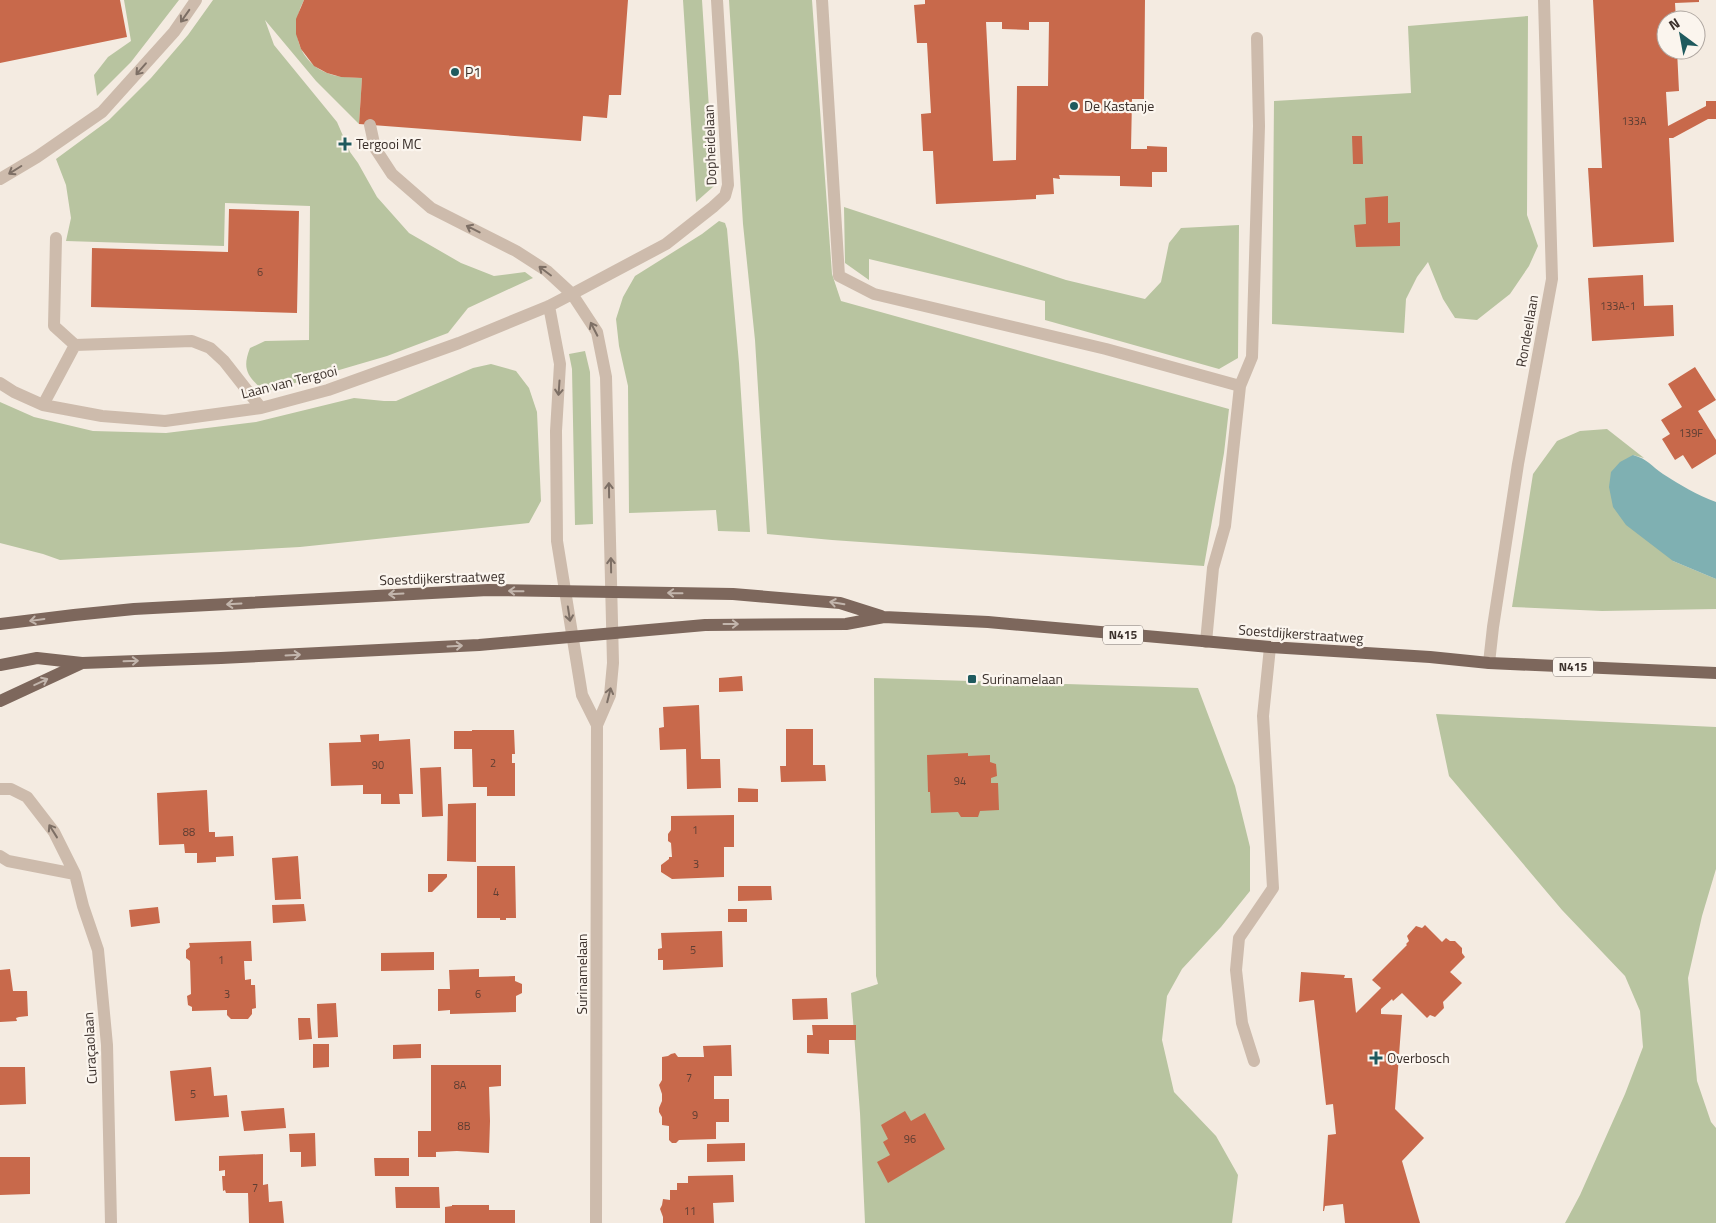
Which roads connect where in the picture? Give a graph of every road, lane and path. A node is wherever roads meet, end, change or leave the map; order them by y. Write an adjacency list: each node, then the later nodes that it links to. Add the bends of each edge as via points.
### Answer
1 (196, 0): 7 (street, one-way to 7, via 174,32 102,112)
2 (717, 0): 9 (street, Dopheidelaan, via 728,185 725,196 666,244)
3 (822, 0): 13 (street, via 839,276 874,294 1106,349)
4 (1544, 0): 25 (street, Rondeellaan, via 1552,279 1518,464)
5 (1257, 38): 13 (street, via 1259,126 1252,357)
6 (370, 126): 9 (street, one-way to 6, via 516,251 431,208 392,174 375,148)
7 (0, 180)
8 (56, 238): 11 (street, via 54,326)
9 (572, 294): 10 (street, Laan van Tergooi); 17 (street, one-way to 9, via 606,377 597,332)
10 (549, 306): 15 (street, Laan van Tergooi, via 459,343 328,390); 16 (street, one-way to 16, via 560,364 556,530)
11 (75, 345): 14 (street); 15 (street, via 192,341 210,348)
12 (0, 383): 14 (street, Laan van Tergooi)
13 (1240, 386): 22 (street, via 1226,526 1213,568)
14 (43, 405): 15 (street, Laan van Tergooi, via 102,416 165,420)
15 (261, 408)
16 (565, 591): 17 (main road, Soestdijkerstraatweg); 19 (main road, Soestdijkerstraatweg, one-way to 19, via 488,590 134,609); 21 (street, Surinamelaan, one-way to 21)
17 (612, 592): 18 (main road, Soestdijkerstraatweg, one-way to 17, via 840,603 733,594); 20 (street, Surinamelaan)
18 (884, 617): 20 (main road, Soestdijkerstraatweg, one-way to 18, via 706,624 846,624); 22 (main road, Soestdijkerstraatweg / N415, via 988,622)
19 (0, 624)
20 (612, 633): 21 (main road, Soestdijkerstraatweg); 29 (street, Surinamelaan, one-way to 20, via 610,695)
21 (572, 637): 24 (main road, Soestdijkerstraatweg, one-way to 21, via 491,644); 29 (street, Surinamelaan, via 582,695)
22 (1206, 642): 23 (main road, Soestdijkerstraatweg / N415)
23 (1270, 647): 25 (main road, Soestdijkerstraatweg / N415); 33 (street, via 1263,716 1273,888 1239,938 1236,970 1242,1023)
24 (82, 663): 26 (main road, Soestdijkerstraatweg, via 37,658); 28 (main road, one-way to 24)
25 (1490, 663): 27 (main road, Soestdijkerstraatweg / N415)
26 (0, 665)
27 (1716, 673)
28 (0, 701)
29 (597, 725): 35 (street, Surinamelaan)
30 (0, 790): 32 (street, Curaçaolaan, one-way to 30, via 54,832 27,797 11,789)
31 (0, 856): 32 (street, via 8,861)
32 (75, 874): 34 (street, Curaçaolaan, via 98,950 107,1045)
33 (1254, 1061)
34 (111, 1223)
35 (596, 1223)

